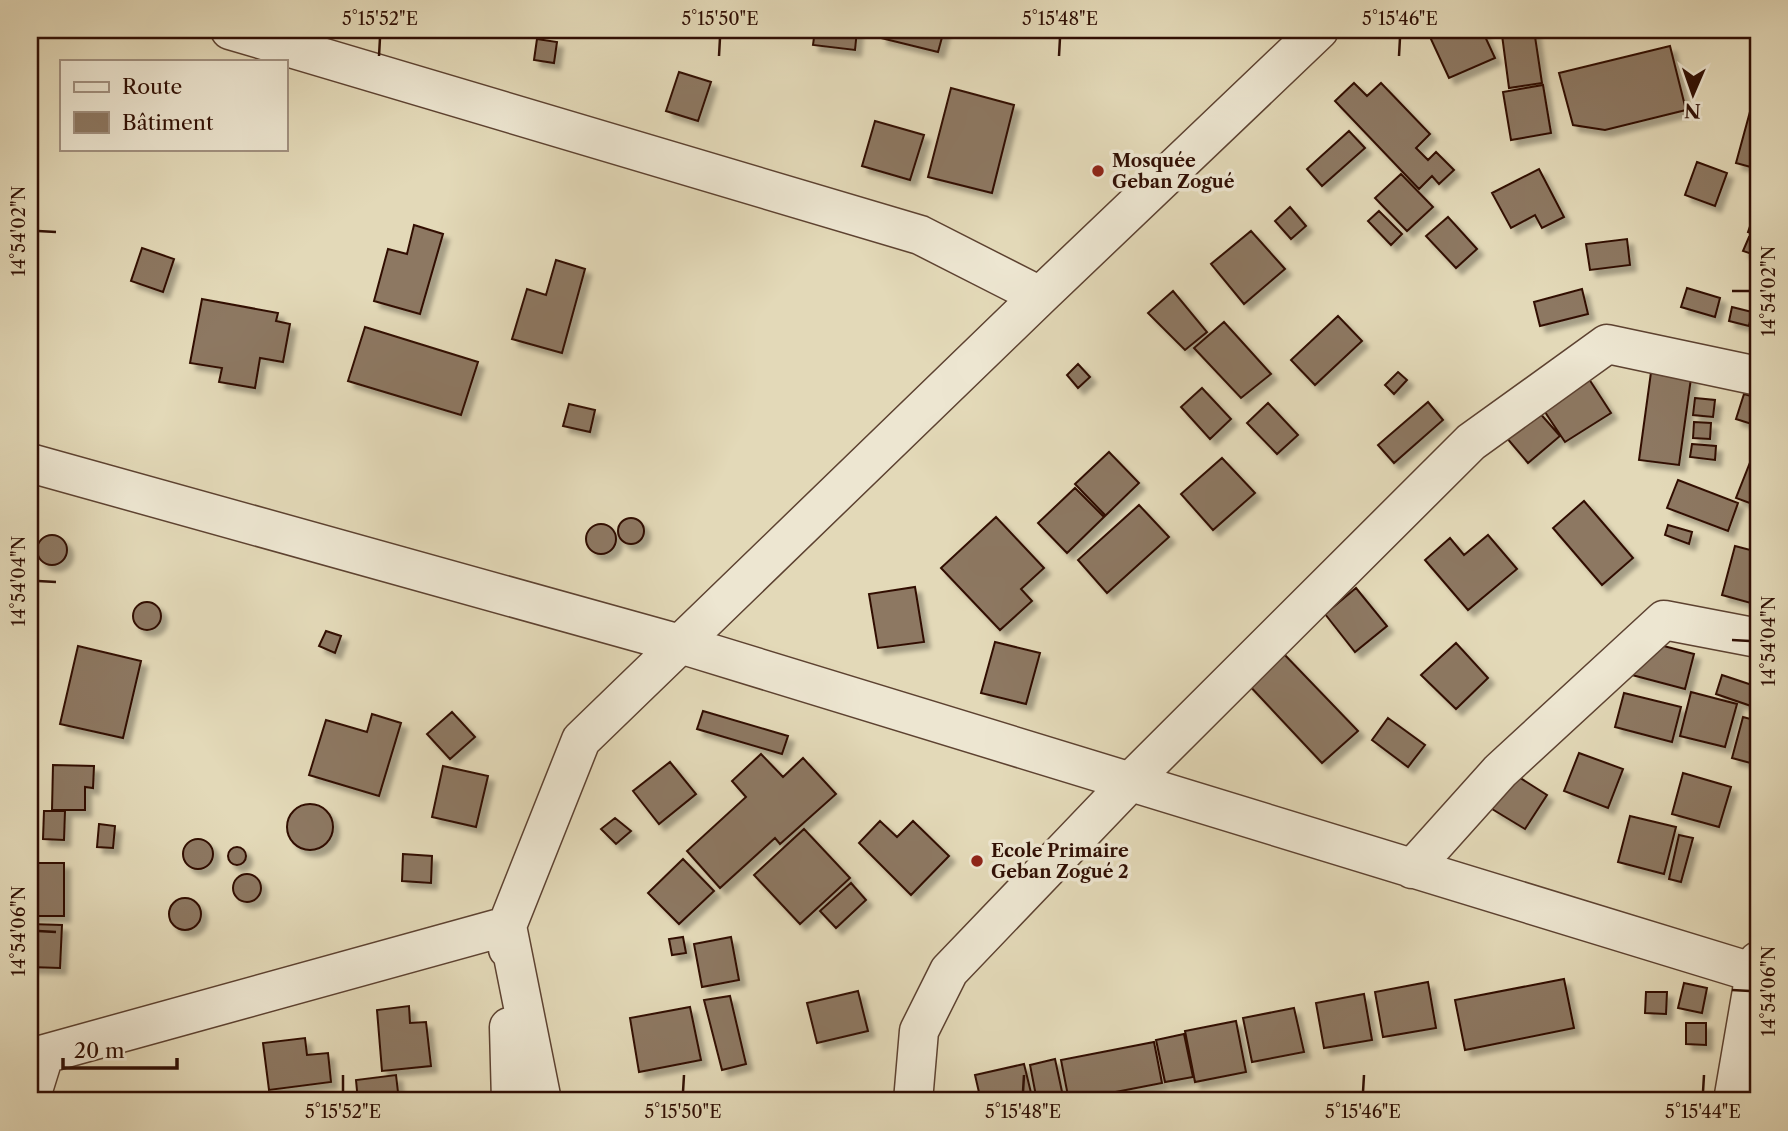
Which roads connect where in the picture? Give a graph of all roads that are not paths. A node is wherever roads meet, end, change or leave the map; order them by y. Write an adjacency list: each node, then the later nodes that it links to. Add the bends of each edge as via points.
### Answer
1 (230, 30): 3 (street, via 920,235)
2 (1319, 30): 3 (street)
3 (1040, 296): 7 (street)
4 (1758, 376): 8 (street, via 1607,344 1471,442)
5 (32, 472): 7 (street)
6 (1758, 638): 9 (street, via 1664,620 1500,771)
7 (680, 645): 8 (street); 10 (street, via 581,740)
8 (1130, 782): 9 (street); 16 (street, via 949,971 919,1031)
9 (1412, 869): 11 (street)
10 (508, 926): 12 (street); 14 (street); 15 (street)
11 (1757, 970): 17 (street)
12 (37, 1057): 13 (street)
13 (30, 1100)
14 (511, 1101)
15 (542, 1101)
16 (913, 1101)
17 (1733, 1101)

